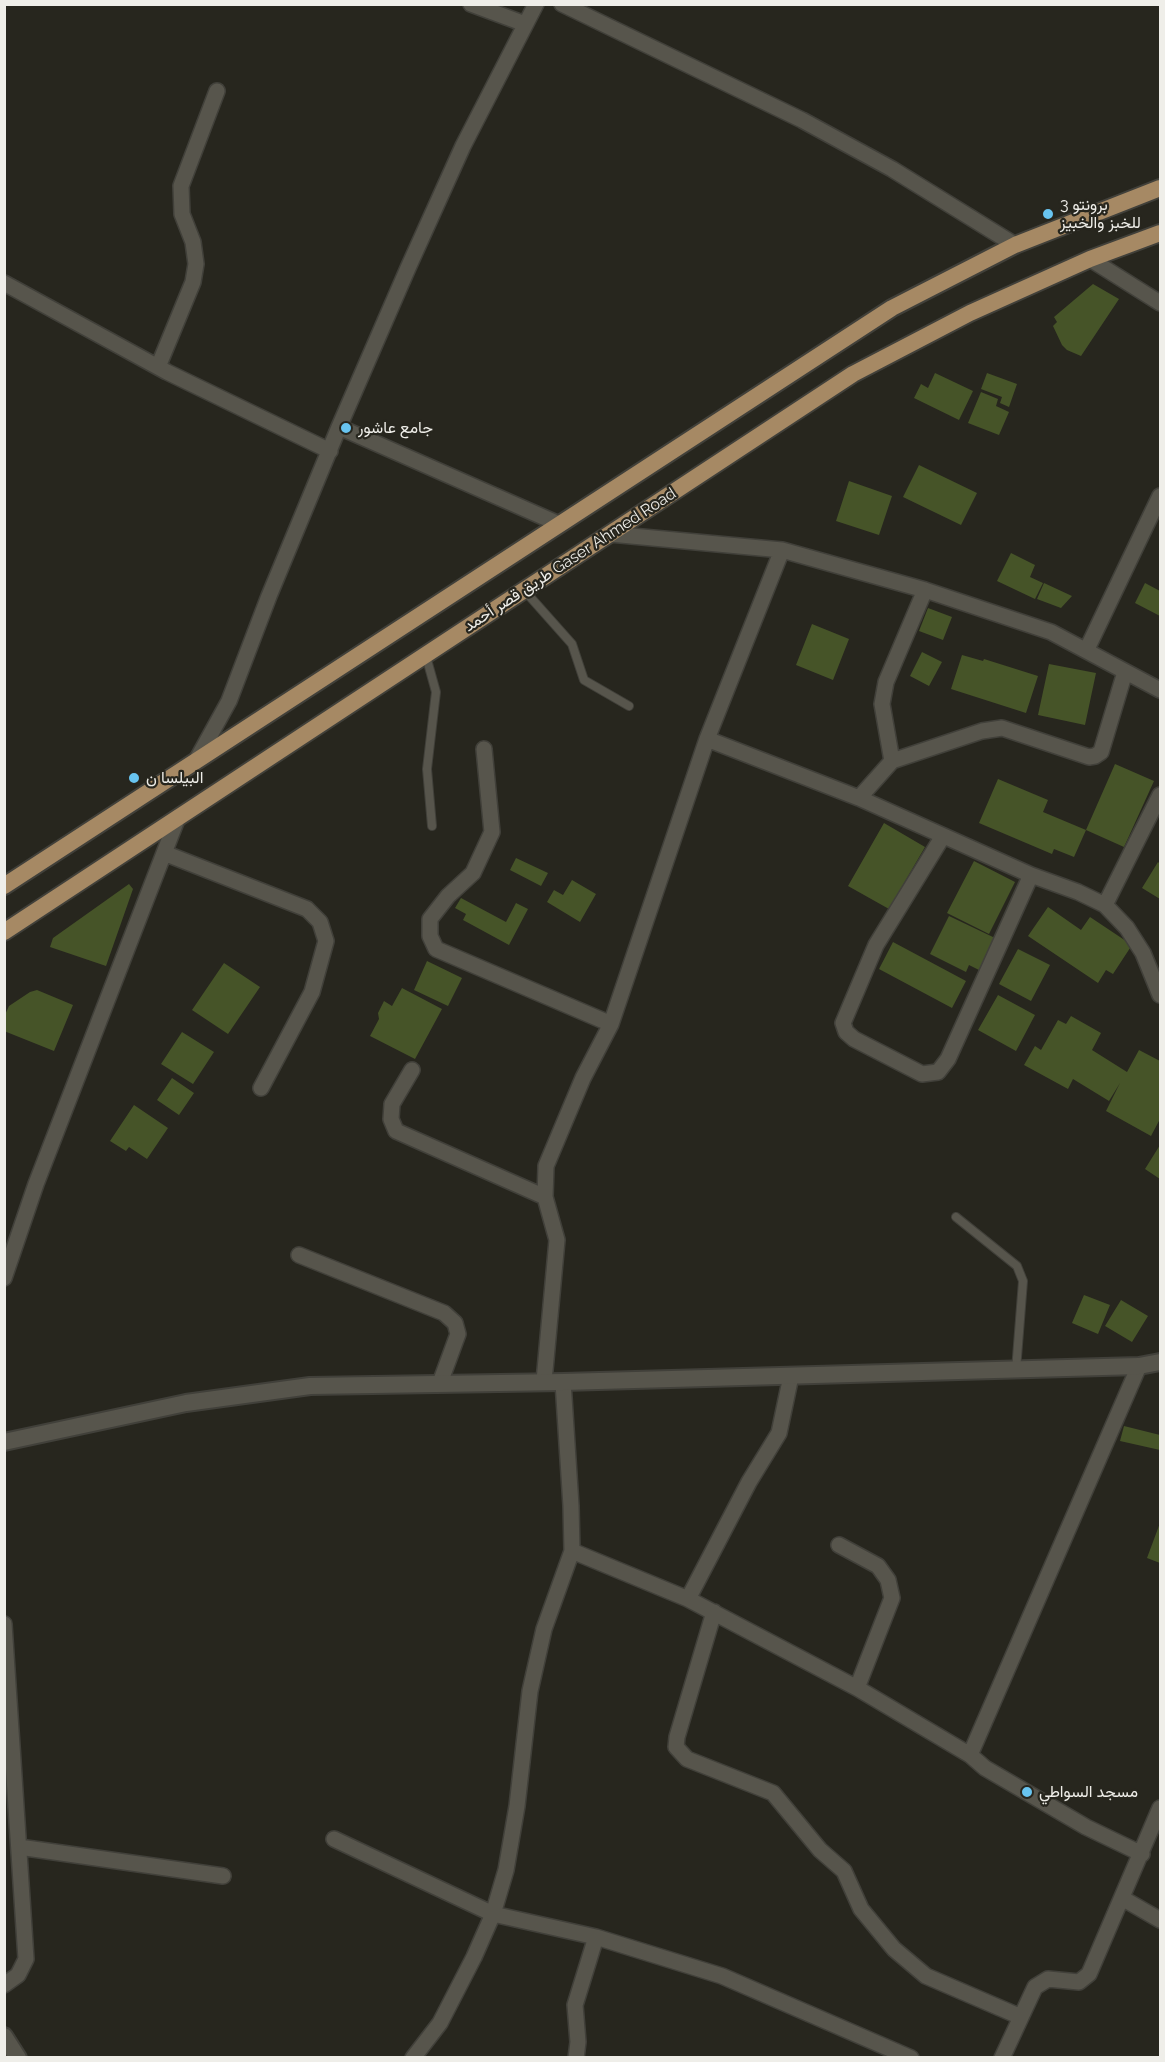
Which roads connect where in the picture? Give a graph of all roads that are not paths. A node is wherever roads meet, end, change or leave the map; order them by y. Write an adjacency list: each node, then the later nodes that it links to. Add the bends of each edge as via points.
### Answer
1 (471, 4): 4 (street)
2 (536, 4): 4 (street)
3 (562, 4): 8 (street, via 802,120 892,169)
4 (525, 24): 13 (street, via 463,146)
5 (217, 91): 12 (street, via 181,186 183,214 196,264 193,282)
6 (1161, 188): 8 (main road)
7 (1161, 233): 9 (main road, طريق قصر أحمد Gaser Ahmed Road)
8 (1015, 246): 16 (main road, via 892,308)
9 (1090, 259): 11 (street); 17 (main road, طريق قصر أحمد Gaser Ahmed Road, via 970,313 853,374)
10 (4, 284): 12 (street)
11 (1161, 303)
12 (158, 367): 14 (street)
13 (339, 427): 14 (street); 16 (street)
14 (330, 451): 28 (street, via 229,701)
15 (1161, 496): 21 (street)
16 (559, 524): 28 (main road)
17 (610, 534): 18 (street); 19 (main road, طريق قصر أحمد Gaser Ahmed Road)
18 (782, 550): 20 (street); 26 (street)
19 (524, 590): 22 (main road, طريق قصر أحمد Gaser Ahmed Road); 25 (lane, via 572,644 584,680)
20 (925, 590): 21 (street, via 1052,632); 29 (street, via 886,682 882,704)
21 (1087, 649): 23 (street)
22 (426, 654): 32 (main road, طريق قصر أحمد Gaser Ahmed Road); 33 (lane, via 436,692 428,769)
23 (1125, 672): 24 (street); 29 (street, via 1101,752 1095,756 1002,728)
24 (1161, 690)
25 (629, 706)
26 (707, 740): 31 (street); 41 (street)
27 (484, 749): 41 (street, via 492,832 473,873 430,919 430,936 436,949)
28 (197, 759): 37 (main road)
29 (892, 761): 31 (street)
30 (1161, 795): 38 (street)
31 (859, 798): 34 (street)
32 (178, 817): 35 (street); 39 (main road, طريق قصر أحمد Gaser Ahmed Road)
33 (432, 826)
34 (943, 836): 36 (street); 36 (street, via 876,945 843,1023 854,1039 922,1074 938,1072 948,1059)
35 (164, 853): 43 (street, via 307,909 320,922 326,941 312,992); 47 (street, via 36,1184)
36 (1031, 875): 38 (street)
37 (4, 886)
38 (1105, 905): 40 (street, via 1128,928)
39 (4, 932)
40 (1161, 995)
41 (611, 1024): 44 (street, via 546,1166)
42 (412, 1070): 44 (street, via 392,1104 396,1131)
43 (261, 1088)
44 (545, 1197): 52 (street, via 557,1240)
45 (956, 1217): 50 (lane, via 1017,1266 1023,1281)
46 (299, 1255): 54 (street, via 444,1313 458,1334)
47 (4, 1278)
48 (1161, 1362): 49 (street)
49 (1139, 1366): 50 (street); 62 (street)
50 (1016, 1370): 51 (street)
51 (791, 1376): 53 (street); 58 (street, via 779,1433)
52 (544, 1381): 53 (street); 54 (street)
53 (563, 1382): 57 (street)
54 (440, 1383): 55 (street, via 310,1386 186,1403)
55 (4, 1443)
56 (839, 1545): 61 (street, via 878,1566 888,1580 891,1598)
57 (572, 1551): 58 (street); 69 (street, via 544,1629 530,1691 517,1806 506,1870)
58 (688, 1599): 59 (street)
59 (714, 1612): 61 (street); 73 (street, via 676,1748 687,1760 773,1793 820,1850 844,1871 861,1909 894,1949 926,1976)
60 (4, 1624): 65 (street)
61 (857, 1688): 62 (street)
62 (970, 1755): 66 (street, via 985,1768 1076,1821)
63 (1161, 1808): 66 (street)
64 (334, 1839): 69 (street)
65 (19, 1847): 67 (street); 72 (street, via 27,1959 18,1975)
66 (1142, 1854): 68 (street)
67 (223, 1876)
68 (1122, 1898): 70 (street); 73 (street, via 1089,1974 1079,1982 1048,1979 1035,1987)
69 (493, 1914): 71 (street); 76 (street, via 444,2015)
70 (1161, 1920)
71 (596, 1937): 77 (street, via 575,2006); 78 (street, via 722,1976)
72 (4, 1985)
73 (1021, 2017): 79 (street)
74 (4, 2036): 75 (street)
75 (18, 2058)
76 (413, 2058)
77 (576, 2058)
78 (911, 2058)
79 (1002, 2058)

